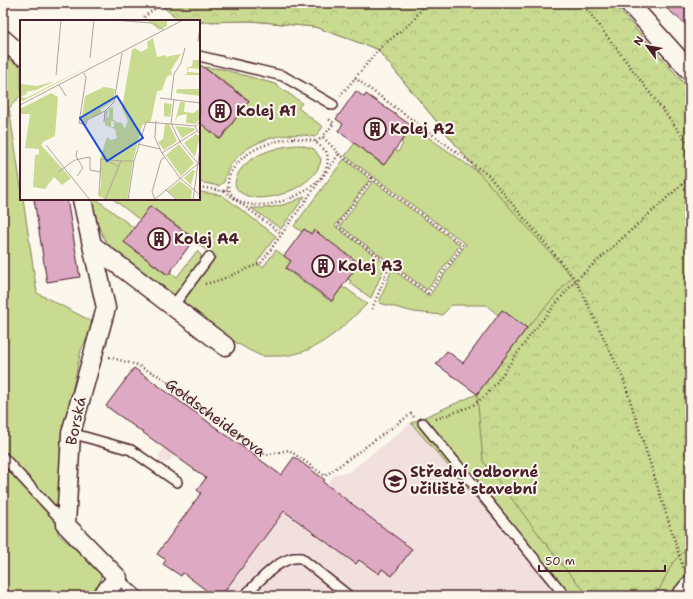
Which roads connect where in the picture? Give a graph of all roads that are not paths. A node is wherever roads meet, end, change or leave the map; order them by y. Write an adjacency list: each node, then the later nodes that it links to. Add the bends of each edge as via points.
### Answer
1 (629, 3): 5 (street)
2 (3, 39): 3 (street)
3 (20, 54)
4 (200, 56): 6 (lane, via 282,76)
5 (690, 71)
6 (334, 105)
7 (82, 200): 8 (street, Borská)
8 (92, 245): 10 (street); 13 (street, Borská, via 106,308)
9 (209, 257): 10 (lane)
10 (173, 306): 11 (street)
11 (225, 346)
12 (423, 423): 23 (lane)
13 (71, 433): 15 (lane, via 131,450); 16 (street, Borská)
14 (3, 457): 16 (lane)
15 (177, 482)
16 (66, 525): 17 (street)
17 (118, 578): 19 (street); 20 (lane)
18 (690, 584): 24 (street)
19 (101, 596)
20 (138, 596)
21 (244, 596): 22 (lane, via 282,561 294,556 311,565)
22 (349, 596)
23 (565, 596)
24 (681, 596)

